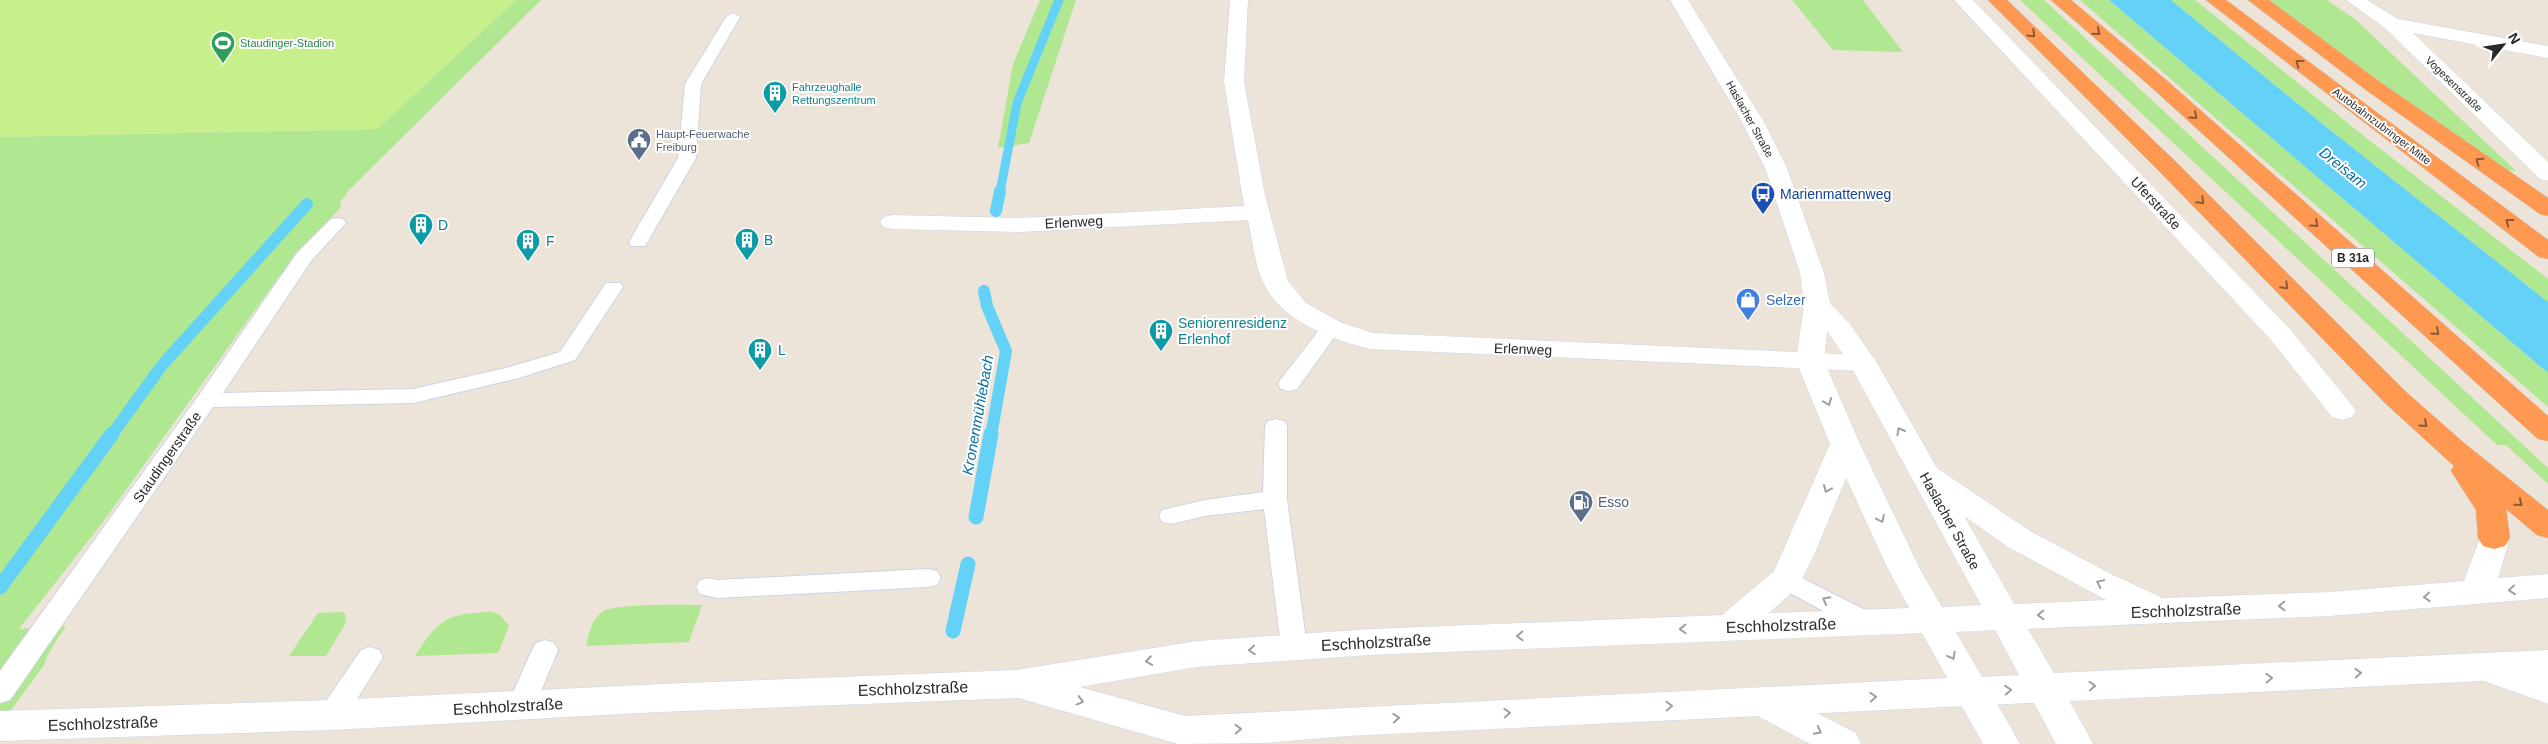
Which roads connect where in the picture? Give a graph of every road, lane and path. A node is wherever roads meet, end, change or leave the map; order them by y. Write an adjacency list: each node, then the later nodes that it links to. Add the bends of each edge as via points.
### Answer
1 (1239, 0): 14 (street, Erlenweg, via 1234,82)
2 (1679, 0): 20 (street, Haslacher Straße, via 1753,122 1776,168 1812,273)
3 (1963, 0): 26 (street, Uferstraße, via 2280,334)
4 (1997, 0): 30 (highway, one-way to 30, via 2153,152 2395,397)
5 (2060, 0): 28 (highway, B 31a, one-way to 28, via 2158,83)
6 (2215, 0): 18 (highway, Autobahnzubringer Mitte, one-way to 6)
7 (2257, 0): 13 (highway, one-way to 7)
8 (2355, 0): 10 (street, Vogesenstraße)
9 (733, 17): 17 (lane, via 693,84 687,158)
10 (2392, 24): 11 (street); 12 (street, Vogesenstraße)
11 (2548, 52)
12 (2548, 174)
13 (2548, 209)
14 (1257, 212): 15 (street, Erlenweg, via 1020,225); 21 (street, Erlenweg, via 1276,283 1297,308)
15 (892, 222)
16 (337, 223): 25 (lane, Staudingerstraße, via 304,257)
17 (638, 242)
18 (2548, 252)
19 (613, 287): 25 (lane, via 568,356 511,373 413,396)
20 (1817, 305): 22 (street, Haslacher Straße); 23 (street, Haslacher Straße, via 1842,330)
21 (1331, 328): 22 (street, Erlenweg, via 1370,342); 24 (lane)
22 (1810, 361): 23 (street, Erlenweg); 29 (street, one-way to 29)
23 (1863, 363): 31 (street, Haslacher Straße, one-way to 23)
24 (1289, 384)
25 (207, 400): 54 (lane, Staudingerstraße)
26 (2342, 412)
27 (1276, 426): 32 (lane)
28 (2548, 432)
29 (1846, 444): 37 (street, one-way to 37); 43 (street, one-way to 43, via 1904,569)
30 (2454, 450): 34 (highway, one-way to 34); 35 (highway, via 2491,510)
31 (1924, 473): 41 (street, one-way to 31, via 2099,584 2019,540); 42 (street, Haslacher Straße)
32 (1275, 499): 33 (lane); 46 (lane)
33 (1171, 516)
34 (2548, 527)
35 (2494, 538): 40 (street)
36 (928, 578): 39 (lane)
37 (1786, 579): 44 (lane, one-way to 37); 45 (street)
38 (2548, 586): 40 (street, Eschholzstraße, one-way to 40)
39 (709, 587)
40 (2476, 593): 41 (street, Eschholzstraße, one-way to 41, via 2330,604)
41 (2160, 611): 42 (street, Eschholzstraße, one-way to 42)
42 (2004, 617): 43 (street, Eschholzstraße); 52 (street, Haslacher Straße)
43 (1933, 620): 44 (street, Eschholzstraße); 55 (street, one-way to 55)
44 (1866, 622): 45 (street, Eschholzstraße)
45 (1731, 627): 46 (street, Eschholzstraße, one-way to 46)
46 (1294, 647): 51 (street, Eschholzstraße, one-way to 51, via 1197,654)
47 (545, 650): 57 (lane)
48 (370, 657): 58 (lane)
49 (2548, 664): 50 (street, Eschholzstraße)
50 (2484, 667): 52 (street, Eschholzstraße, one-way to 50); 53 (street)
51 (1016, 684): 56 (street, Eschholzstraße, one-way to 56, via 1185,731); 57 (street, Eschholzstraße)
52 (2044, 688): 55 (street, Eschholzstraße, one-way to 52); 62 (street, Haslacher Straße)
53 (2548, 690)
54 (0, 692)
55 (1972, 692): 56 (street, Eschholzstraße, one-way to 55); 61 (street)
56 (1763, 702): 60 (street, one-way to 60)
57 (521, 706): 58 (street, Eschholzstraße)
58 (332, 715): 59 (street, Eschholzstraße)
59 (0, 726)
60 (1843, 744)
61 (2002, 744)
62 (2075, 744)

